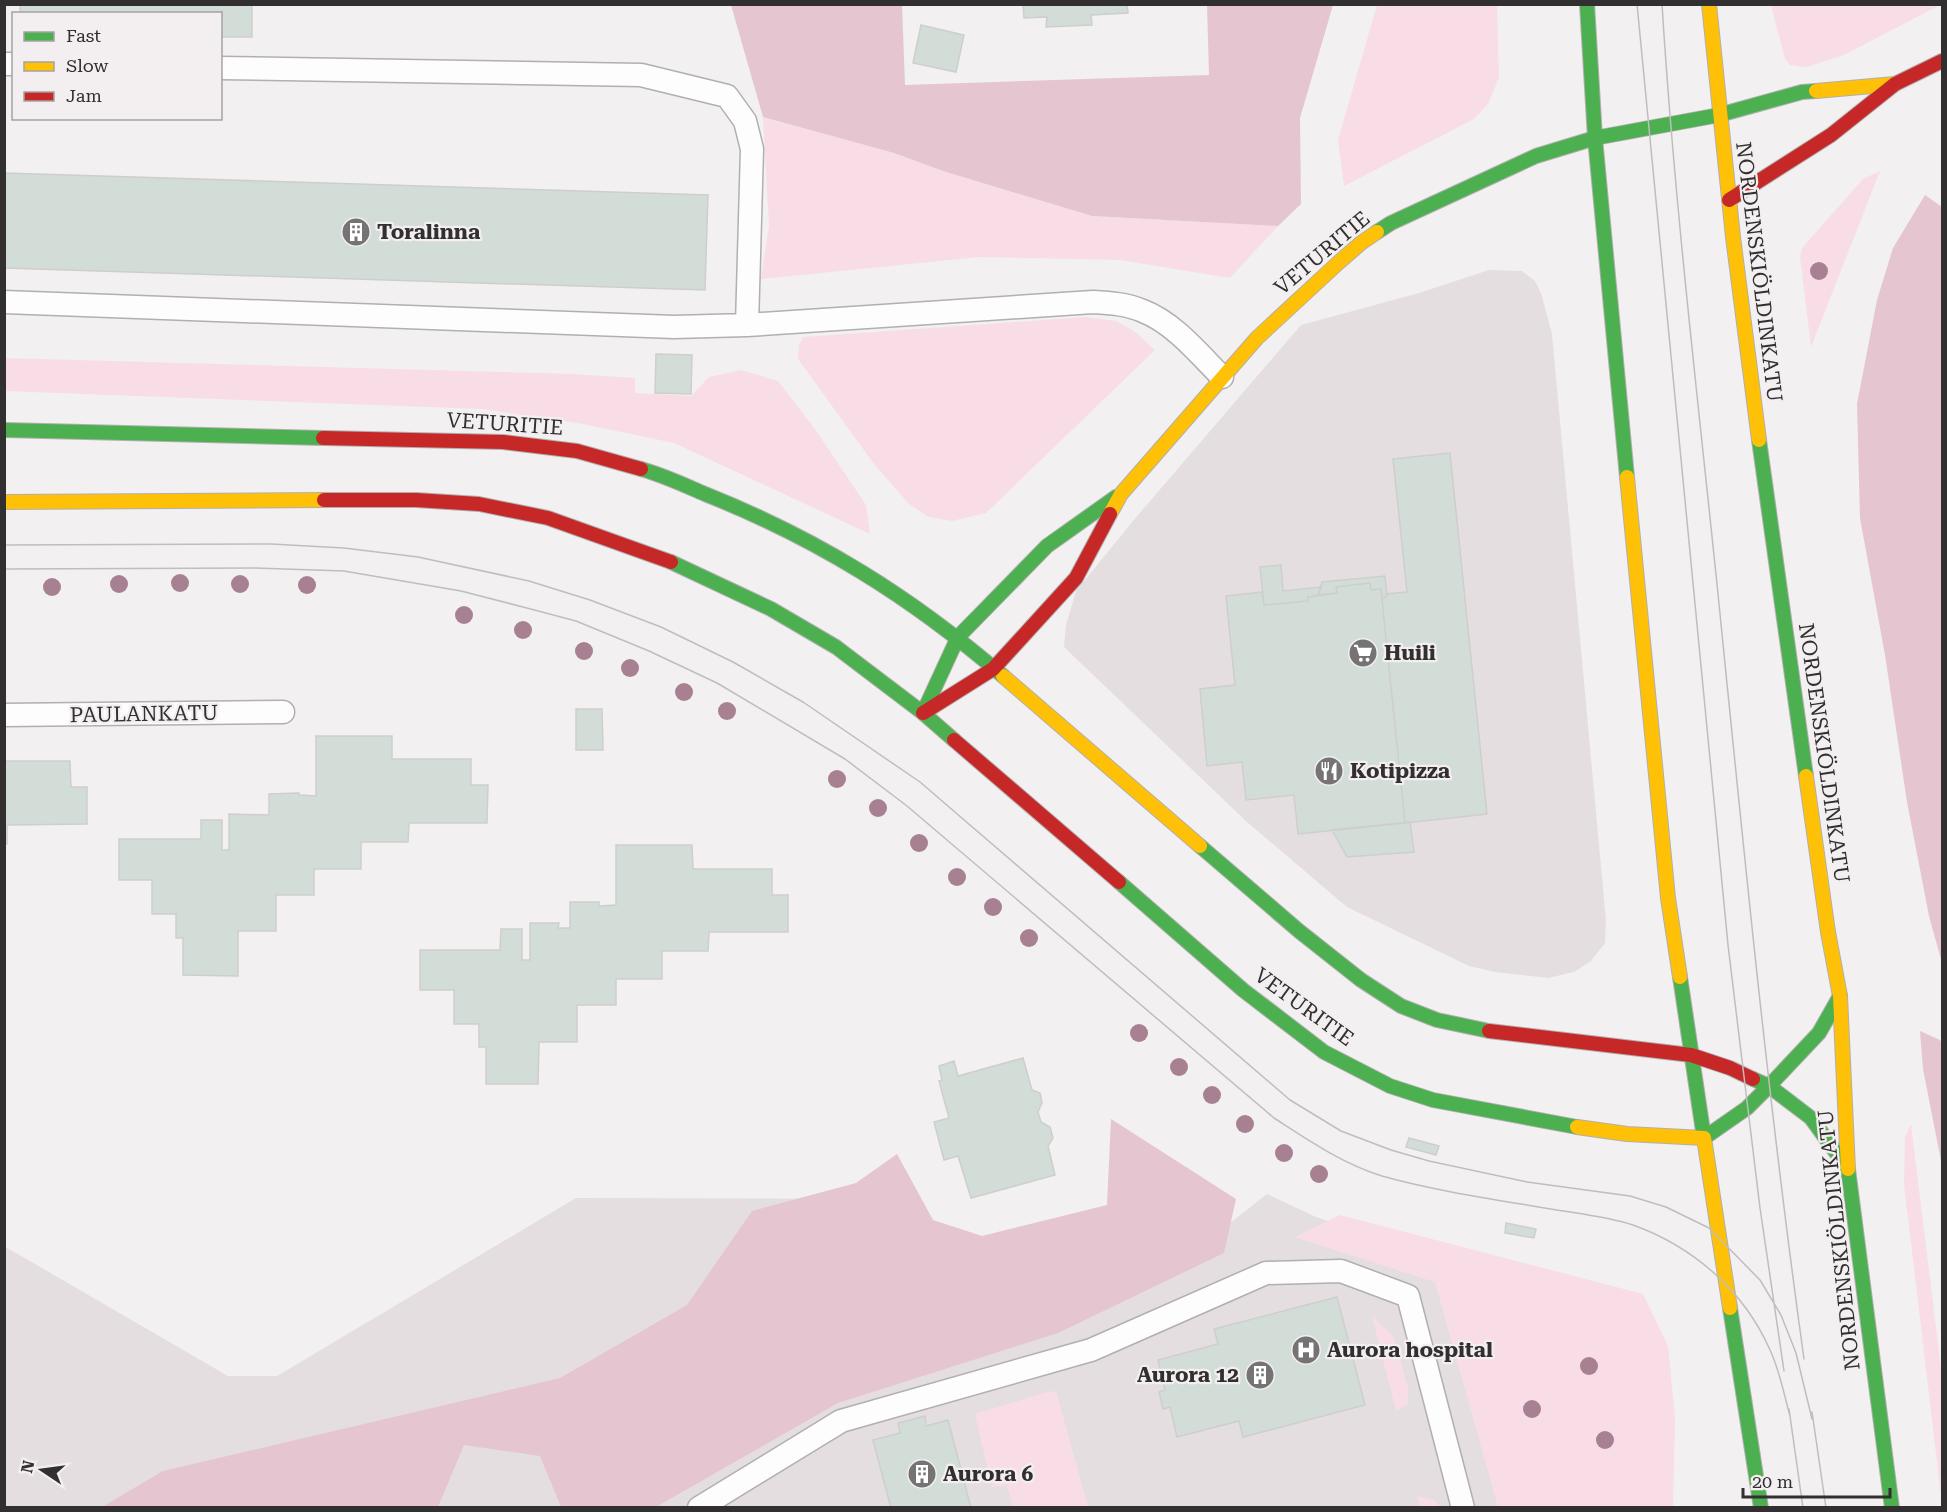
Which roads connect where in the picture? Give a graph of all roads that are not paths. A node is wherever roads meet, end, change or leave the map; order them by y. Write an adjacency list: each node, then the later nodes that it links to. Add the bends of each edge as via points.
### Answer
1 (1587, 4): 7 (main road)
2 (1709, 4): 6 (main road, NORDENSKIÖLDINKATU)
3 (1942, 61): 5 (main road)
4 (222, 68): 10 (lane, via 641,75 727,96 745,121 752,149)
5 (1895, 84): 6 (main road, VETURITIE, via 1802,92); 8 (main road, via 1831,135)
6 (1719, 115): 7 (main road, VETURITIE); 8 (main road, NORDENSKIÖLDINKATU)
7 (1595, 138): 11 (main road, VETURITIE, via 1536,156 1391,223 1338,263 1257,338); 21 (main road, via 1668,898)
8 (1729, 200): 20 (main road, NORDENSKIÖLDINKATU, via 1754,405)
9 (4, 302): 10 (lane, via 674,327)
10 (747, 325): 11 (lane, via 1093,302 1120,304 1144,311 1165,324)
11 (1222, 377): 13 (main road, VETURITIE)
12 (4, 430): 15 (main road, VETURITIE, via 502,442 577,451 648,471 814,543 876,579)
13 (1120, 494): 15 (main road, VETURITIE, via 1047,546); 16 (main road, VETURITIE, via 1076,578)
14 (4, 502): 18 (main road, VETURITIE, via 416,500 479,504 548,518 666,560 771,609 836,647)
15 (958, 637): 16 (main road, VETURITIE); 18 (main road, VETURITIE)
16 (993, 669): 18 (main road, VETURITIE); 21 (main road, VETURITIE, via 1299,931 1401,1006 1437,1020 1496,1032)
17 (283, 712): 19 (lane, PAULANKATU)
18 (923, 712): 23 (main road, VETURITIE, via 1243,990 1324,1052 1390,1086 1433,1100 1627,1134)
19 (4, 716)
20 (1840, 996): 22 (main road, via 1819,1033); 24 (main road, NORDENSKIÖLDINKATU)
21 (1691, 1055): 22 (main road, VETURITIE); 23 (main road)
22 (1769, 1086): 23 (main road, via 1747,1108); 24 (main road, VETURITIE, via 1811,1118)
23 (1704, 1138): 27 (main road)
24 (1848, 1169): 28 (main road, NORDENSKIÖLDINKATU)
25 (699, 1508): 26 (lane, via 841,1421 1091,1350 1266,1274 1341,1271 1407,1296)
26 (1463, 1508)
27 (1761, 1508)
28 (1892, 1508)

